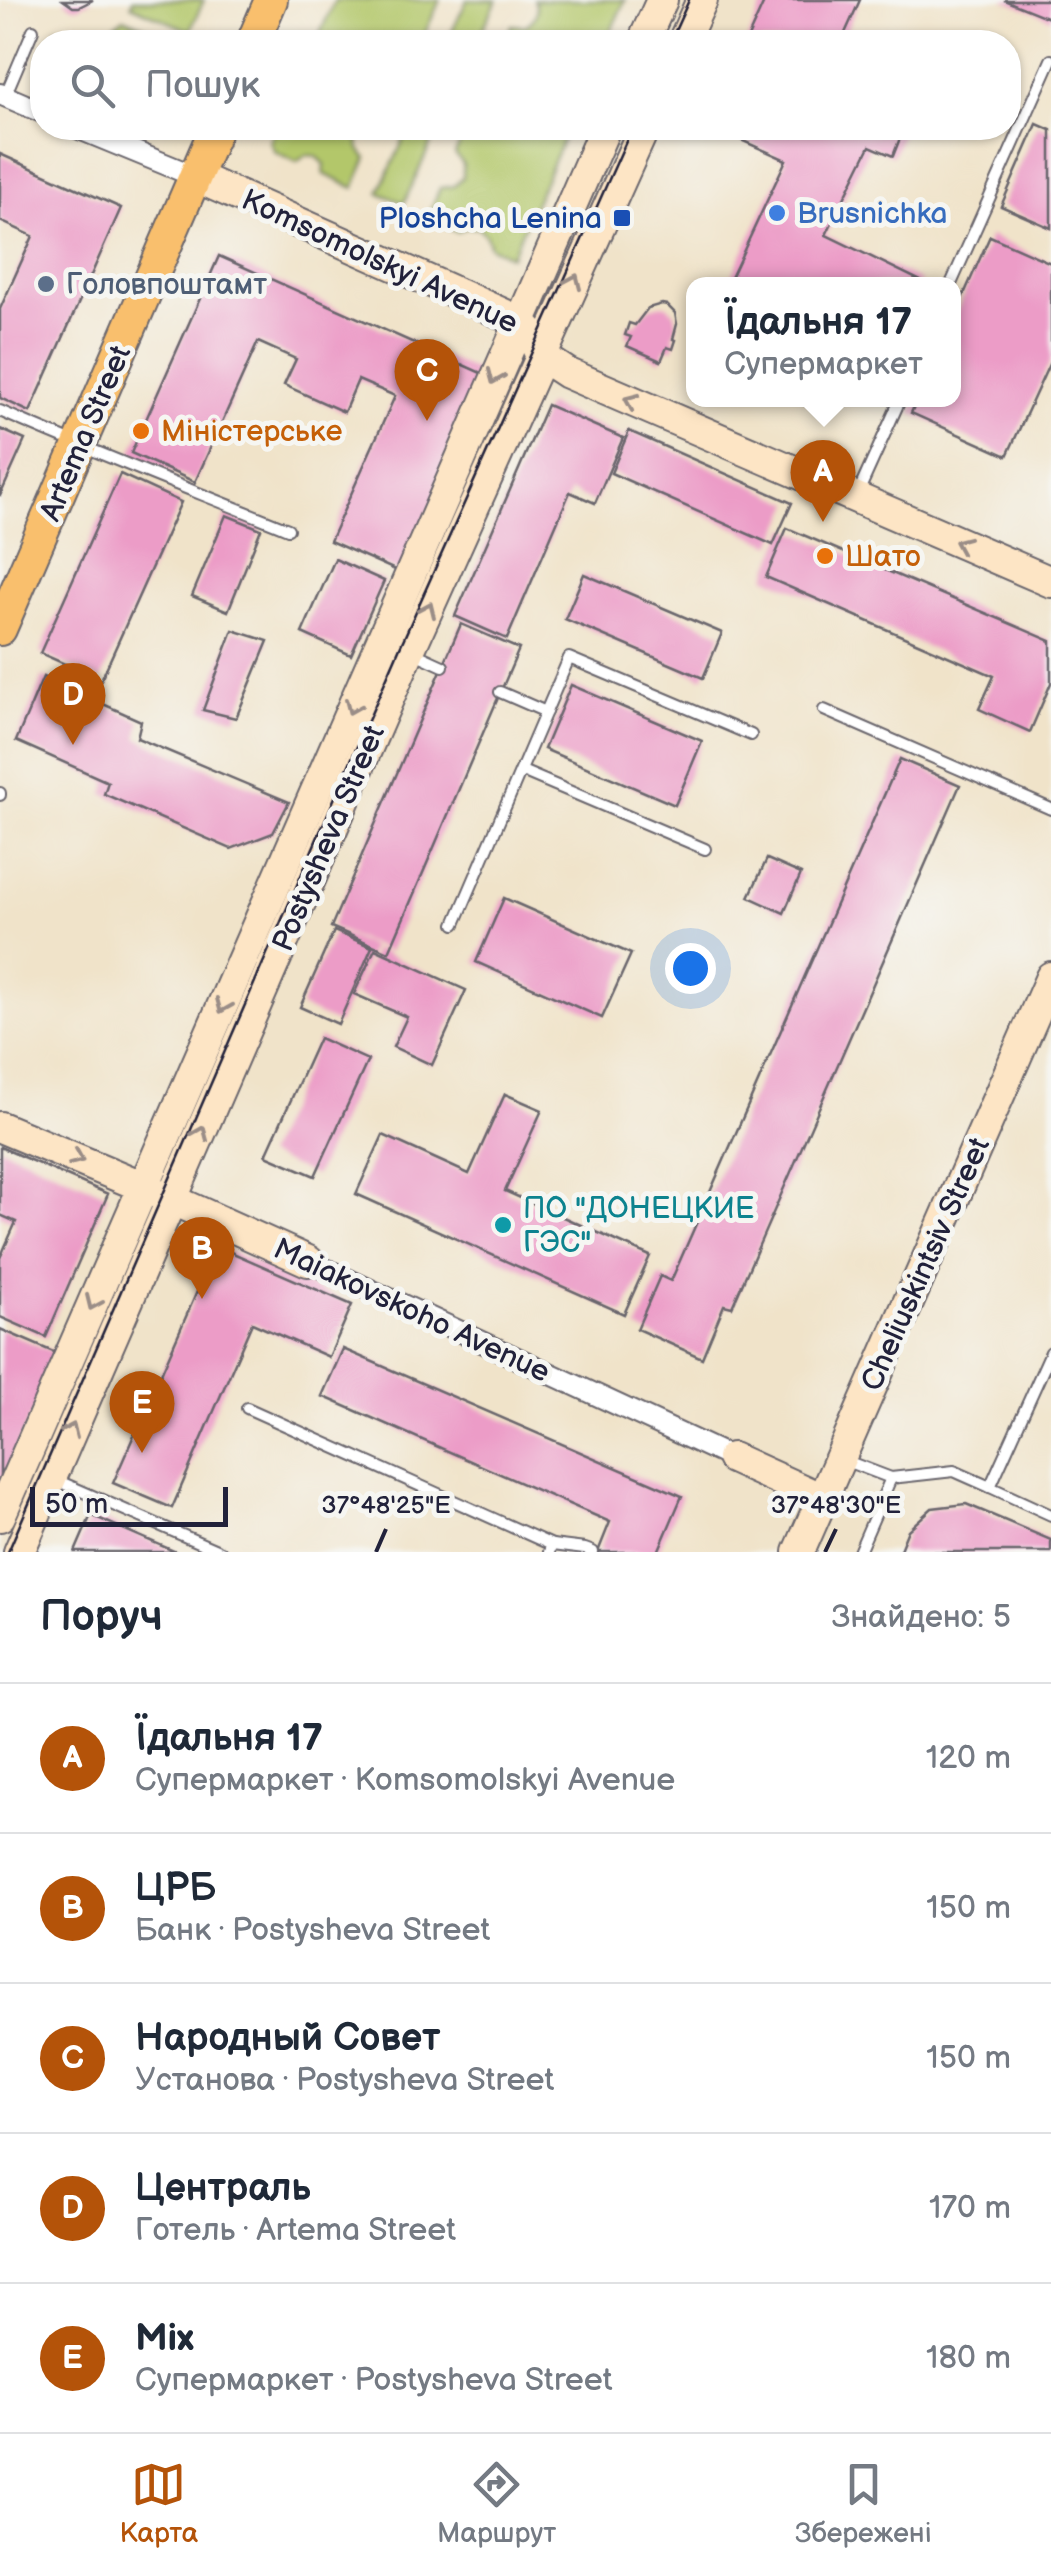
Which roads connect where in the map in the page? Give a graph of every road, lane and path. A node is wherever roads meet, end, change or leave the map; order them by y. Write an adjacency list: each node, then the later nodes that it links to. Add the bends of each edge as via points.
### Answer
1 (271, 0): 4 (main road)
2 (662, 0): 5 (street)
3 (702, 0): 6 (street)
4 (258, 30)
5 (648, 30)
6 (688, 30)
7 (30, 36): 9 (lane)
8 (1051, 60): 11 (lane)
9 (2, 95): 10 (street)
10 (30, 107)
11 (1021, 128)
12 (106, 140): 17 (street, Komsomolskyi Avenue)
13 (210, 140): 17 (main road, Artema Street)
14 (600, 140): 19 (street, Postysheva Street)
15 (639, 140): 20 (street, Postysheva Street, one-way to 15)
16 (1016, 140): 18 (lane)
17 (194, 176): 19 (street, Komsomolskyi Avenue); 23 (main road, Artema Street)
18 (955, 277)
19 (520, 321): 20 (street, Komsomolskyi Avenue); 28 (street, Postysheva Street, one-way to 28)
20 (541, 356): 24 (street, Komsomolskyi Avenue, one-way to 20, via 567,374); 28 (street, Postysheva Street, one-way to 20)
21 (897, 407): 24 (lane)
22 (0, 411): 23 (lane)
23 (80, 447): 25 (lane); 27 (main road, Artema Street)
24 (856, 499): 26 (street, Komsomolskyi Avenue, one-way to 24)
25 (288, 529)
26 (1051, 582)
27 (0, 628)
28 (395, 645): 29 (lane); 40 (street, Postysheva Street)
29 (443, 666)
30 (500, 692): 32 (lane)
31 (824, 710): 35 (lane)
32 (546, 712): 33 (lane, via 568,658); 34 (lane)
33 (751, 735)
34 (522, 772): 36 (lane); 37 (lane)
35 (1051, 808)
36 (705, 849)
37 (455, 924)
38 (1051, 977): 45 (street, Cheliuskintsiv Street)
39 (0, 1126): 40 (street, Maiakovskoho Avenue, one-way to 40)
40 (157, 1192): 41 (street, Maiakovskoho Avenue); 46 (street, Postysheva Street, one-way to 40); 51 (street, Postysheva Street, one-way to 51)
41 (308, 1260): 44 (street, Maiakovskoho Avenue)
42 (1051, 1352): 48 (lane)
43 (248, 1408): 52 (lane)
44 (732, 1458): 49 (street, Maiakovskoho Avenue)
45 (840, 1459): 47 (lane); 49 (street, Cheliuskintsiv Street)
46 (50, 1477): 53 (street, Postysheva Street); 54 (lane)
47 (891, 1478): 48 (lane, via 954,1472); 57 (lane)
48 (990, 1488): 50 (lane)
49 (822, 1498): 56 (street, Cheliuskintsiv Street)
50 (1051, 1514)
51 (0, 1516)
52 (550, 1549): 55 (lane)
53 (18, 1552)
54 (221, 1552)
55 (592, 1552)
56 (799, 1552)
57 (859, 1552)

